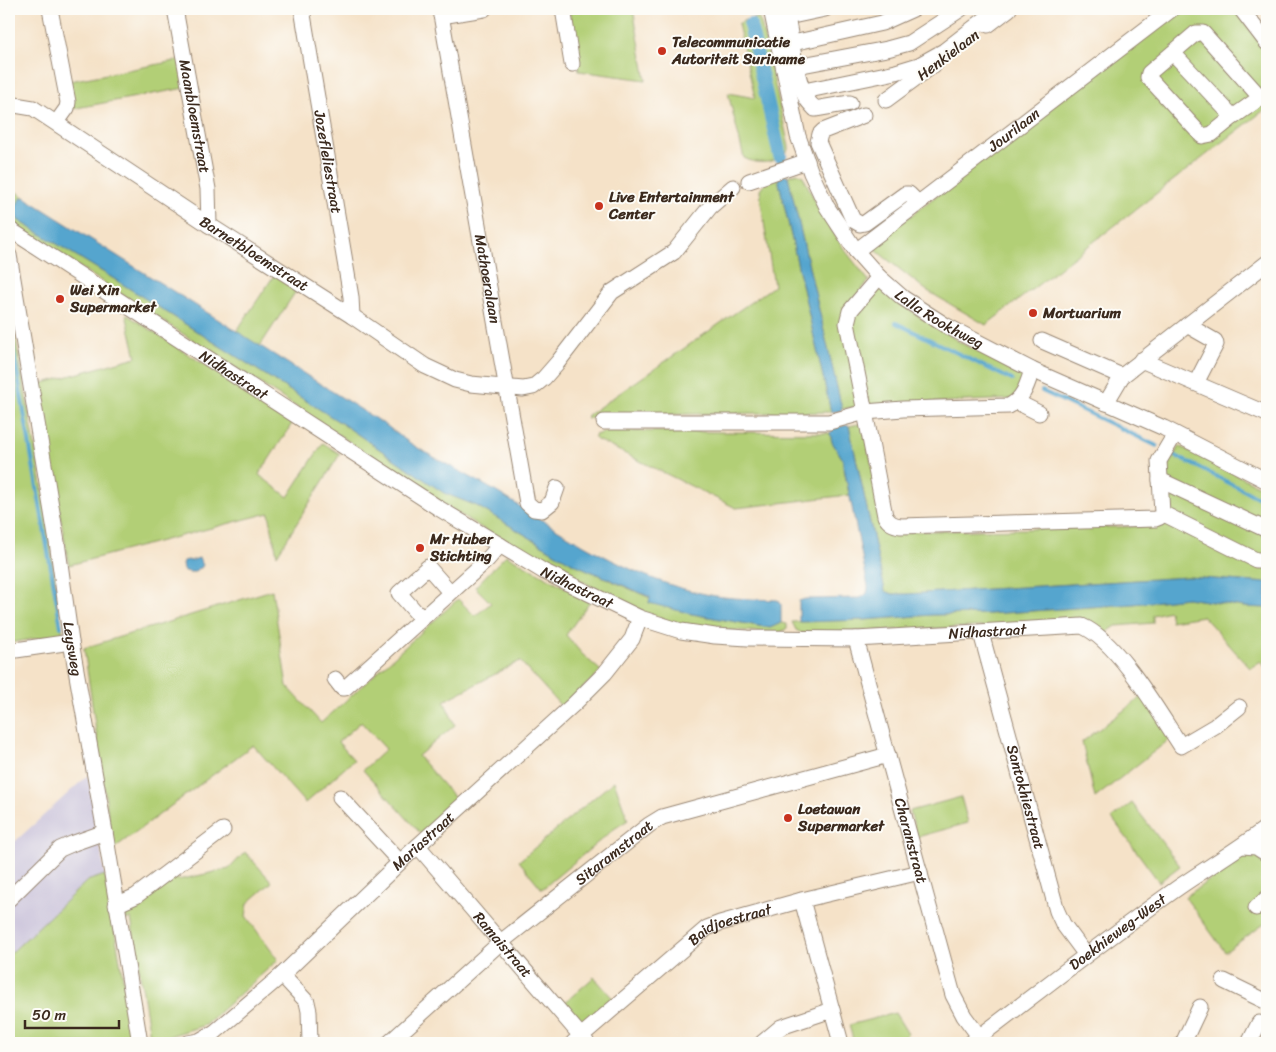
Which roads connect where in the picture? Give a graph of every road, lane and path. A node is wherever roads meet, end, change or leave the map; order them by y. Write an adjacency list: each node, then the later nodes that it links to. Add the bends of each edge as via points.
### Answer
1 (50, 9): 27 (street, via 68,102)
2 (175, 9): 32 (street, Maanbloemstraat, via 208,189)
3 (302, 9): 38 (street, Jozefleliestraat)
4 (484, 9): 13 (street)
5 (563, 9): 18 (street)
6 (825, 9): 14 (street)
7 (913, 9): 15 (street, via 882,23)
8 (961, 9): 19 (street, via 909,44)
9 (994, 9): 20 (street, via 963,37 919,65)
10 (1009, 9): 22 (street, Henkielaan)
11 (1172, 9): 31 (street, Jourilaan)
12 (1241, 9): 16 (street)
13 (440, 12): 45 (street, Mathoeralaan)
14 (779, 14): 15 (street); 28 (street, Lalla Rookhweg, via 798,136)
15 (793, 43): 19 (street)
16 (1267, 43)
17 (1173, 53): 21 (street, via 1196,34 1203,33); 26 (street); 26 (street, via 1152,69 1148,77 1202,136 1212,134)
18 (572, 64)
19 (797, 66): 20 (street)
20 (804, 91): 23 (street, via 815,109)
21 (1264, 96): 26 (street)
22 (886, 100)
23 (850, 103)
24 (9, 104): 27 (street, Barnetbloemstraat, via 33,108)
25 (864, 115): 31 (street, via 822,132 818,142 853,220 865,223 905,194)
26 (1233, 117)
27 (57, 122): 32 (street, Barnetbloemstraat)
28 (807, 161): 29 (street); 34 (street, Lalla Rookhweg, via 827,207)
29 (749, 181)
30 (733, 187): 45 (street, Barnetbloemstraat, via 710,207 674,252 612,292 544,378 533,387)
31 (918, 203): 34 (street, Jourilaan)
32 (209, 225): 38 (street, Barnetbloemstraat)
33 (9, 229): 58 (street, Nidhastraat)
34 (856, 251): 37 (street, Lalla Rookhweg)
35 (9, 255): 65 (street, Leysweg)
36 (1267, 263): 39 (street)
37 (879, 276): 42 (street, Lalla Rookhweg, via 903,298 945,325); 48 (street, via 850,311 847,323)
38 (352, 316): 45 (street, Barnetbloemstraat, via 438,373 471,384)
39 (1187, 324): 41 (street); 44 (street, via 1216,344)
40 (1042, 341): 43 (street)
41 (1141, 360): 43 (street); 44 (street)
42 (1032, 370): 46 (street); 47 (street, Lalla Rookhweg)
43 (1122, 376): 47 (street)
44 (1196, 382): 50 (street)
45 (506, 387): 55 (street, Mathoeralaan, via 526,504 542,510 552,502)
46 (1018, 402): 48 (street, via 1010,406); 49 (street)
47 (1106, 403): 52 (street, Lalla Rookhweg)
48 (865, 412): 51 (street, via 829,422); 56 (street, via 885,516 895,525 1155,519)
49 (1039, 413)
50 (1267, 414)
51 (604, 422)
52 (1175, 434): 53 (street, via 1159,461); 54 (street, Lalla Rookhweg)
53 (1160, 480): 56 (street); 57 (street)
54 (1267, 482)
55 (556, 488)
56 (1162, 513): 59 (street, via 1256,560)
57 (1267, 530)
58 (500, 545): 60 (street); 62 (street, Nidhastraat, via 543,571)
59 (1267, 557)
60 (450, 592): 61 (street); 61 (street, via 428,567 399,593)
61 (421, 618): 67 (street, via 345,688)
62 (640, 618): 64 (street, Nidhastraat, via 681,631 715,636); 74 (street, Mariastraat, via 632,639 605,673)
63 (981, 633): 64 (street, Nidhastraat); 68 (street, Nidhastraat, via 1070,626 1090,629 1126,664 1181,746); 83 (street, Santokhiestraat, via 1057,911)
64 (856, 639): 69 (street, Charanstraat)
65 (71, 642): 66 (street); 73 (street, Leysweg)
66 (9, 651)
67 (335, 679)
68 (1239, 707)
69 (888, 755): 78 (street, Charanstraat); 82 (street, Sitaramstraat, via 662,817)
70 (340, 798): 77 (street)
71 (1267, 827): 75 (street, Doekhieweg-West)
72 (223, 830): 81 (street, via 136,896)
73 (105, 832): 79 (street, via 60,849); 81 (street, Leysweg)
74 (418, 846): 77 (street, Mariastraat); 82 (street, Ramaistraat)
75 (1243, 846): 76 (street, via 1256,847); 83 (street, Doekhieweg-West, via 1181,886)
76 (1267, 854)
77 (400, 862): 84 (street, Mariastraat)
78 (920, 872): 80 (street, Baidjoestraat); 91 (street, Charanstraat, via 953,994)
79 (9, 899)
80 (802, 900): 88 (street); 90 (street, Baidjoestraat, via 706,928)
81 (116, 905): 92 (street, Leysweg)
82 (501, 942): 90 (street, Ramaistraat); 95 (street, Sitaramstraat)
83 (1086, 955): 91 (street, Doekhieweg-West)
84 (282, 975): 93 (street, Mariastraat, via 215,1032); 94 (street, via 307,1002)
85 (1224, 981): 86 (street)
86 (1267, 1002)
87 (1200, 1007): 98 (street)
88 (832, 1010): 96 (street, via 781,1027); 97 (street)
89 (1259, 1023): 99 (street)
90 (580, 1041)
91 (978, 1041)
92 (140, 1043)
93 (188, 1043)
94 (310, 1043)
95 (389, 1043)
96 (762, 1043)
97 (842, 1043)
98 (1183, 1043)
99 (1249, 1043)

